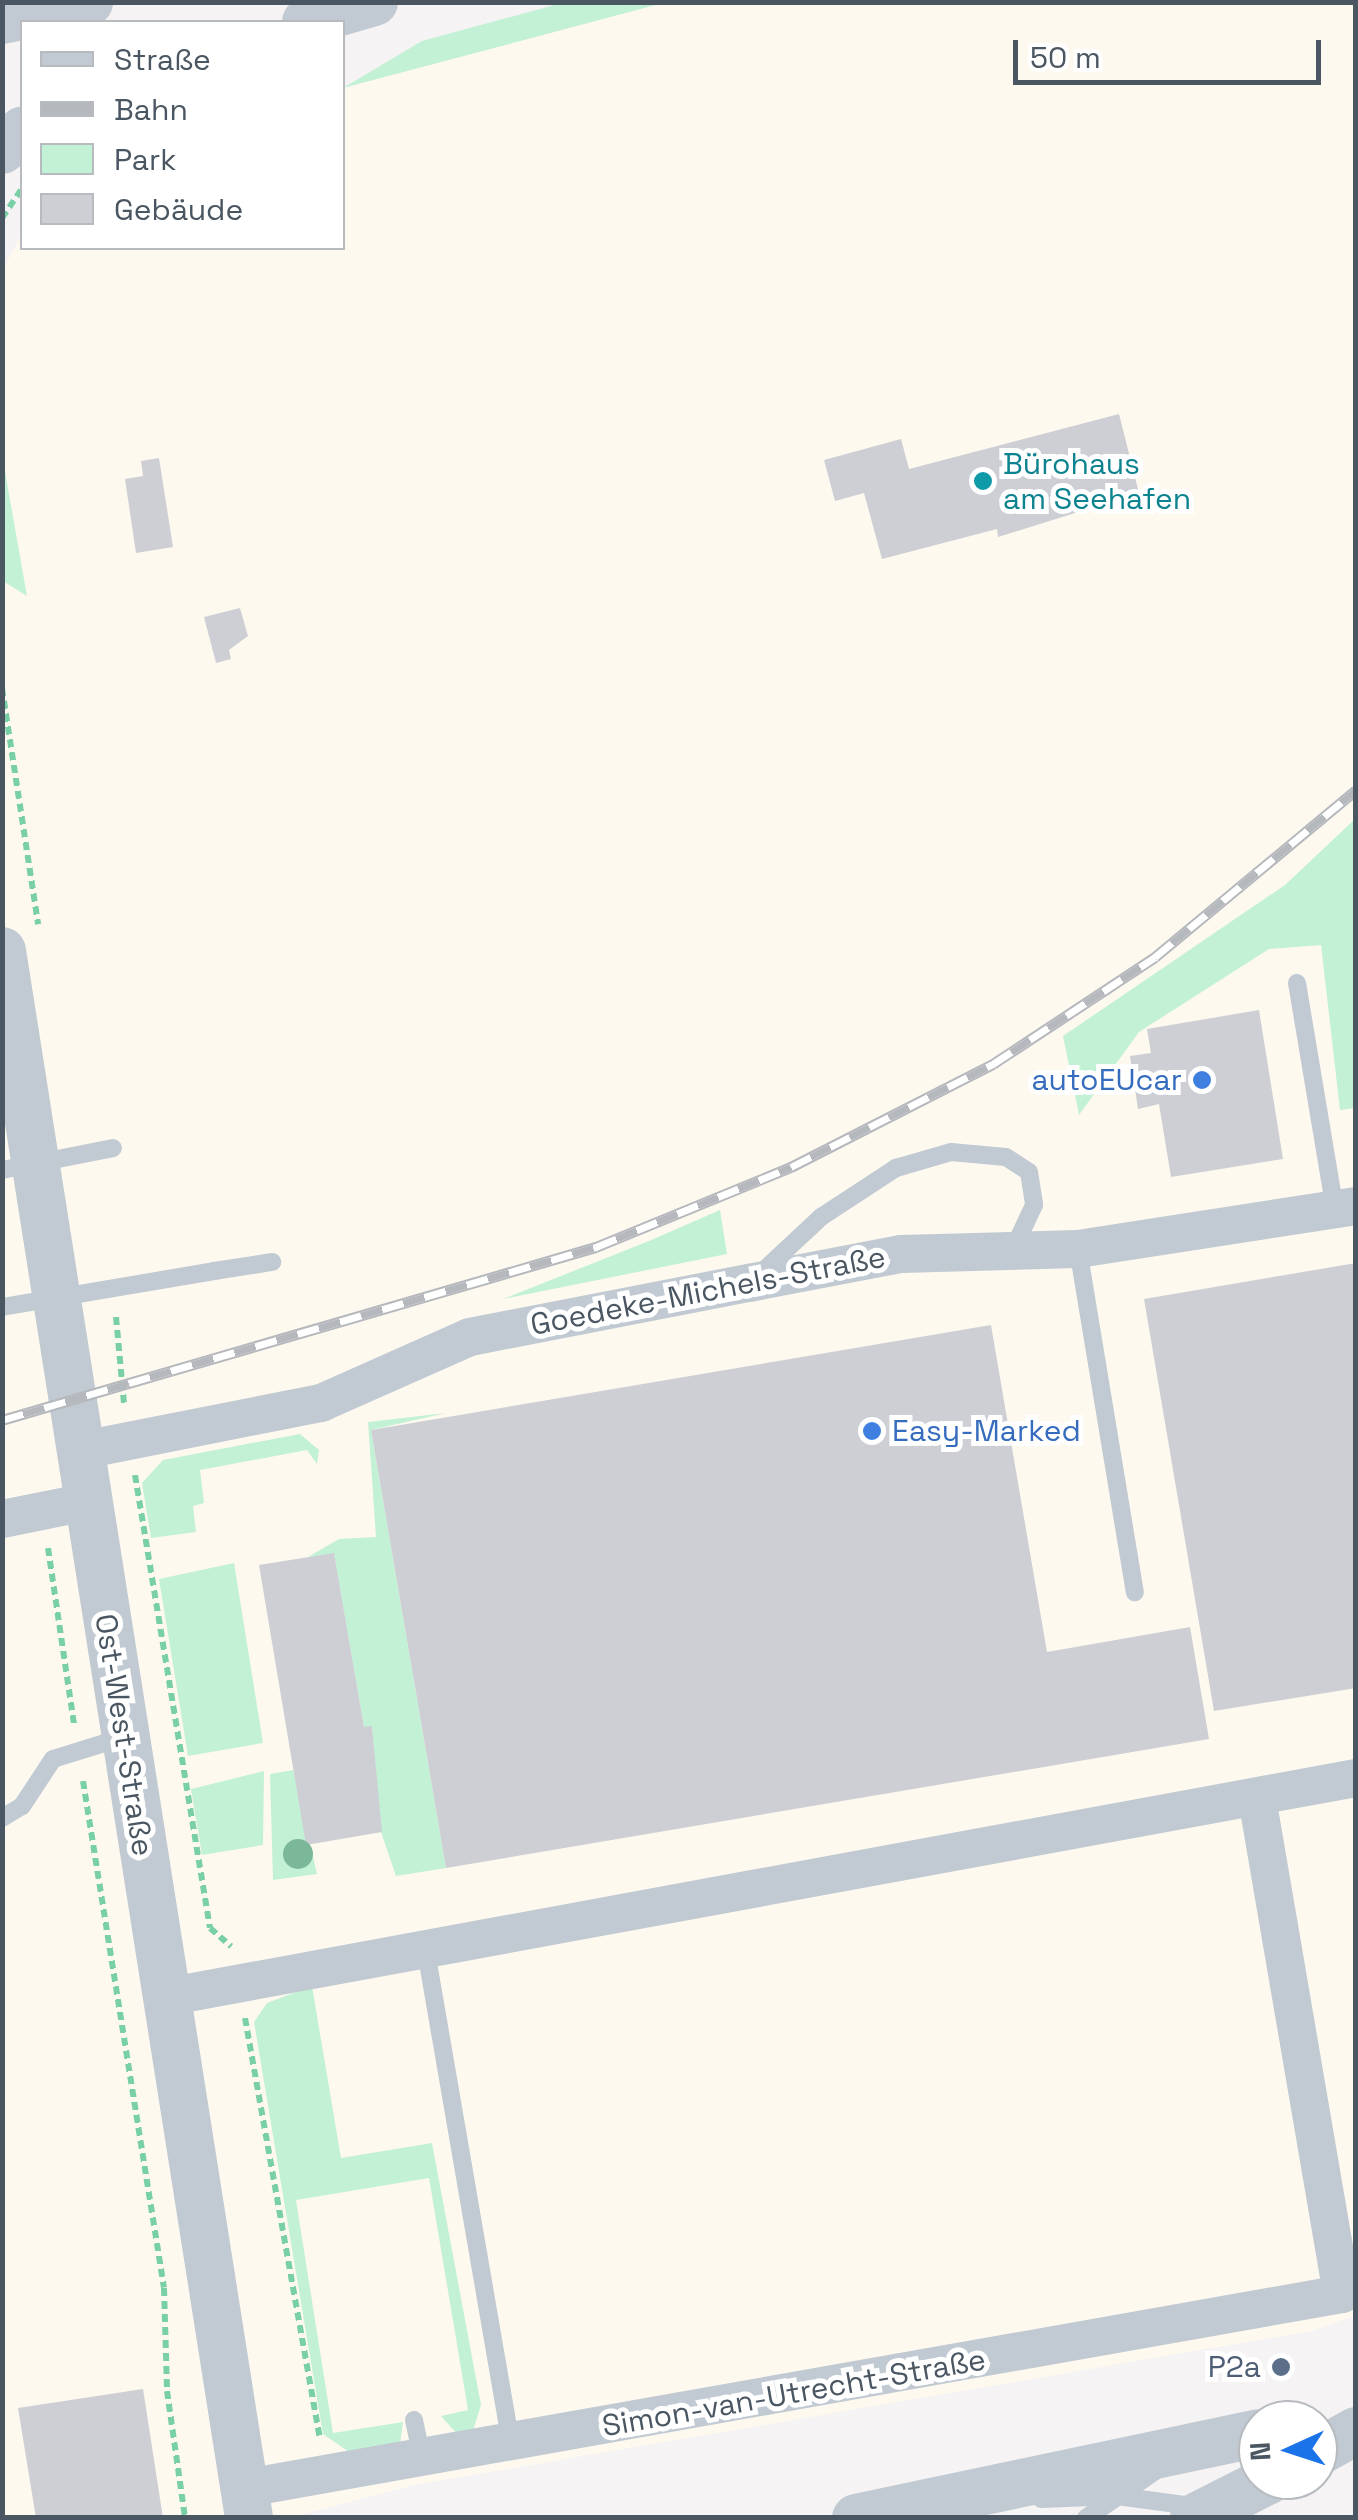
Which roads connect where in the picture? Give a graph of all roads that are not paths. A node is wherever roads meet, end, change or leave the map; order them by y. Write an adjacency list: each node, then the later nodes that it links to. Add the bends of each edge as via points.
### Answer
1 (89, 2): 4 (street)
2 (374, 2): 3 (street)
3 (317, 14)
4 (2, 20)
5 (2, 951): 8 (street, Ost-West-Straße)
6 (1297, 983): 9 (lane)
7 (113, 1148): 8 (lane)
8 (16, 1168): 15 (street, Ost-West-Straße)
9 (1345, 1208): 10 (street, Goedeke-Michels-Straße)
10 (1078, 1249): 11 (street, Goedeke-Michels-Straße); 18 (lane)
11 (1013, 1250): 13 (street, Goedeke-Michels-Straße, via 900,1254); 13 (lane, via 1034,1205 1029,1172 1006,1157 950,1152 881,1178 820,1217)
12 (272, 1262): 14 (lane, bridge)
13 (750, 1283): 15 (street, Goedeke-Michels-Straße, via 470,1336 321,1403)
14 (2, 1307)
15 (78, 1451): 16 (street, Ost-West-Straße)
16 (66, 1506): 17 (street); 19 (street, Ost-West-Straße)
17 (2, 1519)
18 (1135, 1592)
19 (124, 1737): 22 (lane, via 77,1746 54,1759 22,1806); 24 (street, Ost-West-Straße)
20 (1356, 1778): 21 (street)
21 (1258, 1798): 23 (street); 28 (street, Simon-van-Utrecht-Straße, via 1342,2294)
22 (2, 1818)
23 (426, 1950): 24 (street); 28 (lane)
24 (166, 1997): 32 (street, Ost-West-Straße)
25 (414, 2420): 29 (lane)
26 (1238, 2436): 27 (street)
27 (1200, 2441): 30 (lane); 34 (street)
28 (511, 2444): 29 (street, Simon-van-Utrecht-Straße)
29 (422, 2460): 32 (street, Simon-van-Utrecht-Straße, via 336,2474)
30 (1117, 2496): 33 (lane); 35 (lane, via 1024,2500); 36 (lane)
31 (1238, 2496): 33 (street)
32 (247, 2503)
33 (1205, 2514)
34 (856, 2518)
35 (942, 2518)
36 (1086, 2518)

